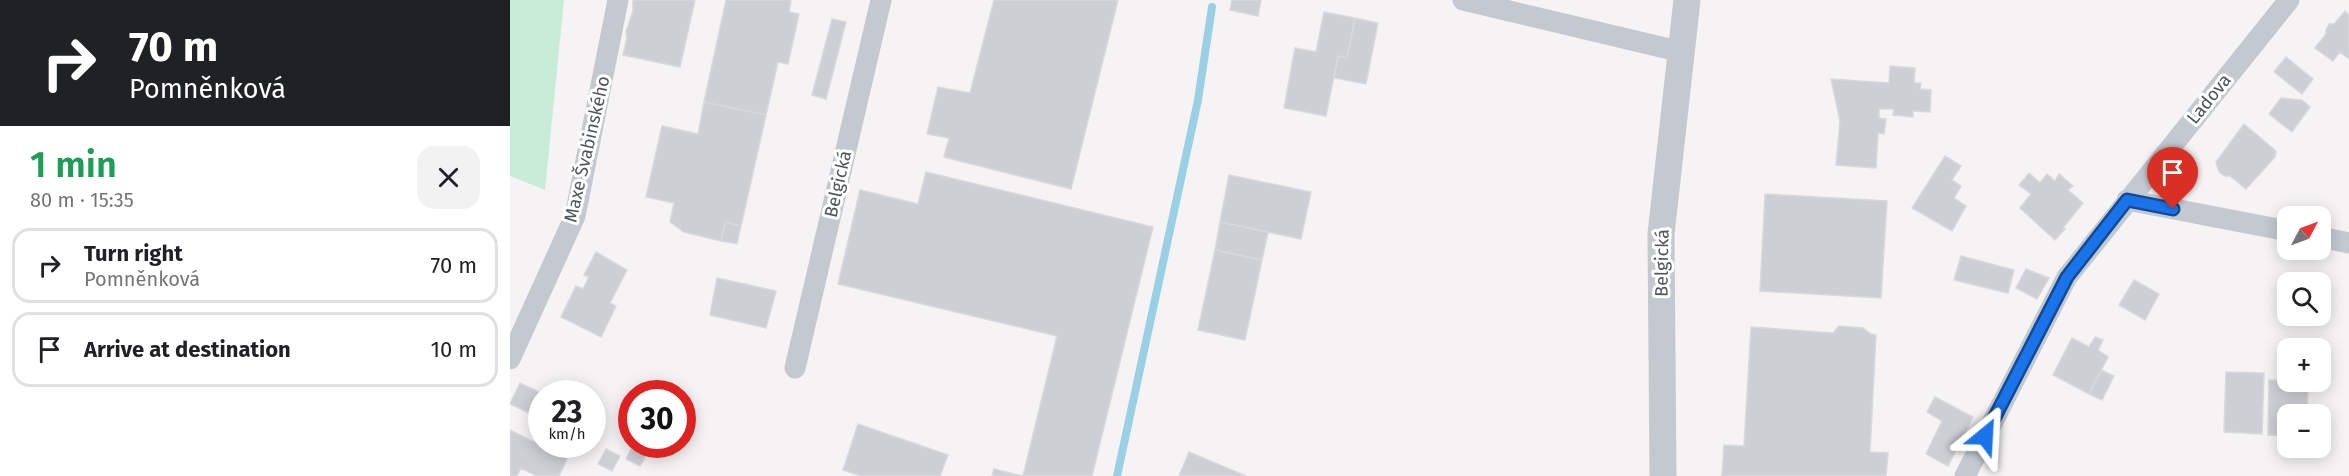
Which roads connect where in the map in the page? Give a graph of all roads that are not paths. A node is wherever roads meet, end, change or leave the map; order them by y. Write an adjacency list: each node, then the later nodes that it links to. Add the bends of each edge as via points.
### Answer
1 (618, 0): 11 (street, Maxe Švabinského, via 575,216)
2 (881, 0): 12 (street, Belgická)
3 (1463, 0): 6 (street)
4 (1686, 0): 6 (street, Belgická)
5 (2289, 0): 7 (street, Ladova)
6 (1682, 52): 13 (street, Belgická, via 1661,234)
7 (2127, 200): 8 (street); 14 (street, Ladova, via 2067,277)
8 (2277, 229)
9 (2331, 239): 10 (street)
10 (2349, 243)
11 (510, 359)
12 (795, 368)
13 (1663, 476)
14 (1965, 476)

